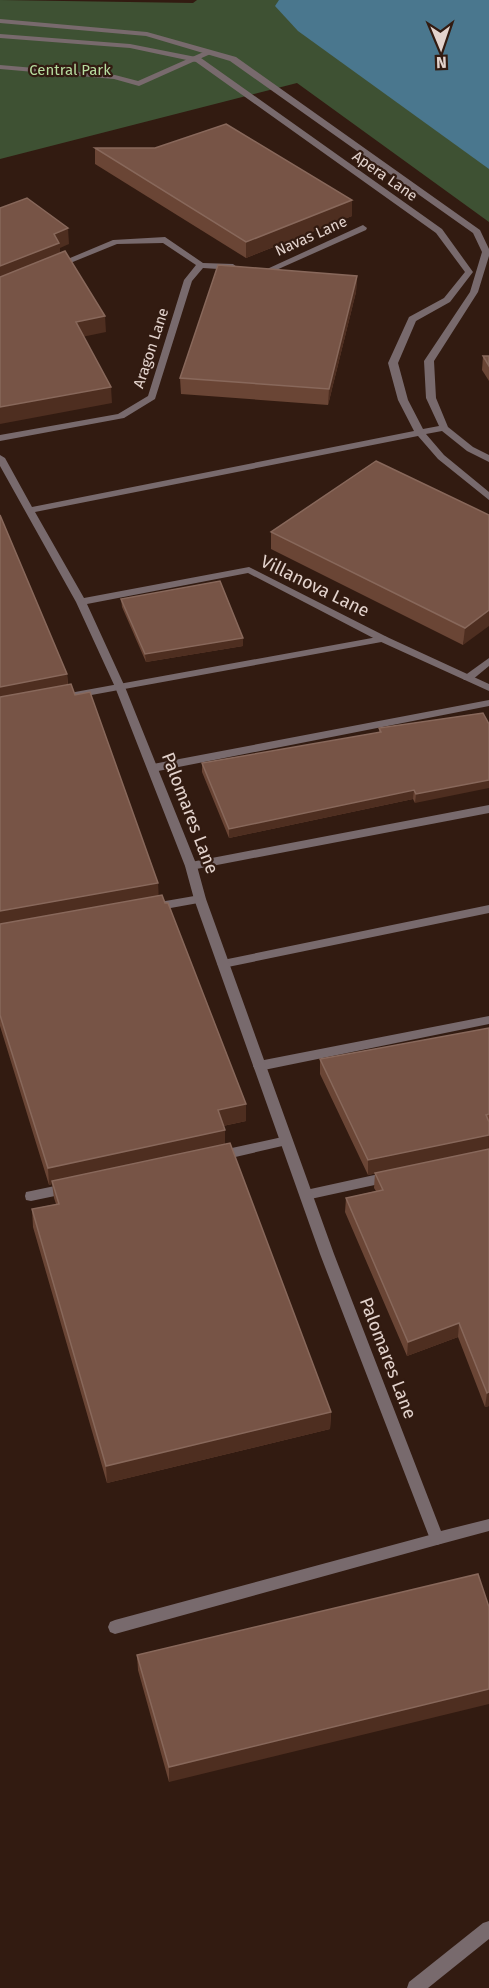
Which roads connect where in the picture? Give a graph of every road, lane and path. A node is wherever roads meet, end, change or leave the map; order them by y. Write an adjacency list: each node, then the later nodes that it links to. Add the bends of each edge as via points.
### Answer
1 (0, 21): 3 (street, Apera Lane, via 147,34)
2 (0, 36): 4 (street, Apera Lane, via 130,46)
3 (211, 52): 4 (street); 13 (street, Apera Lane, via 233,59 477,232 486,252 474,292 429,361 431,398)
4 (198, 60): 5 (street, via 139,84 115,77); 14 (street, Apera Lane, via 439,231 469,272 447,300 412,319 393,363 403,400)
5 (0, 67)
6 (363, 228): 10 (street, Navas Lane)
7 (201, 265): 8 (street); 11 (street, via 165,240 116,242); 15 (street, Aragon Lane, via 188,280 152,397 121,416)
8 (248, 268)
9 (259, 268): 10 (street)
10 (271, 269): 12 (street)
11 (42, 271)
12 (293, 272)
13 (444, 428): 14 (street); 17 (street, Apera Lane)
14 (420, 433): 18 (street, Apera Lane, via 441,457); 19 (street)
15 (0, 438)
16 (0, 458): 19 (street, Palomares Lane)
17 (489, 459)
18 (489, 497)
19 (30, 510): 20 (street, Palomares Lane)
20 (81, 602): 21 (street, Villanova Lane, via 249,570); 24 (street, Palomares Lane)
21 (383, 639): 23 (street, Villanova Lane); 24 (street)
22 (489, 661): 23 (street)
23 (468, 678): 25 (street, Villanova Lane)
24 (120, 687): 26 (street); 28 (street, Palomares Lane)
25 (489, 688)
26 (65, 697)
27 (489, 703): 28 (street)
28 (153, 768): 30 (street, Palomares Lane)
29 (489, 809): 30 (street)
30 (191, 866): 31 (street, Palomares Lane)
31 (200, 899): 32 (street); 34 (street, Palomares Lane)
32 (141, 909)
33 (489, 909): 34 (street)
34 (223, 963): 36 (street, Palomares Lane)
35 (489, 1020): 36 (street)
36 (260, 1066): 37 (street, Palomares Lane)
37 (287, 1141): 38 (street); 41 (street, Palomares Lane)
38 (205, 1159)
39 (397, 1175): 41 (street)
40 (77, 1186): 42 (street)
41 (306, 1195): 44 (street, Palomares Lane)
42 (31, 1196)
43 (489, 1525): 44 (street)
44 (437, 1539): 45 (street)
45 (115, 1627)
46 (489, 1929): 47 (street)
47 (415, 1988)

